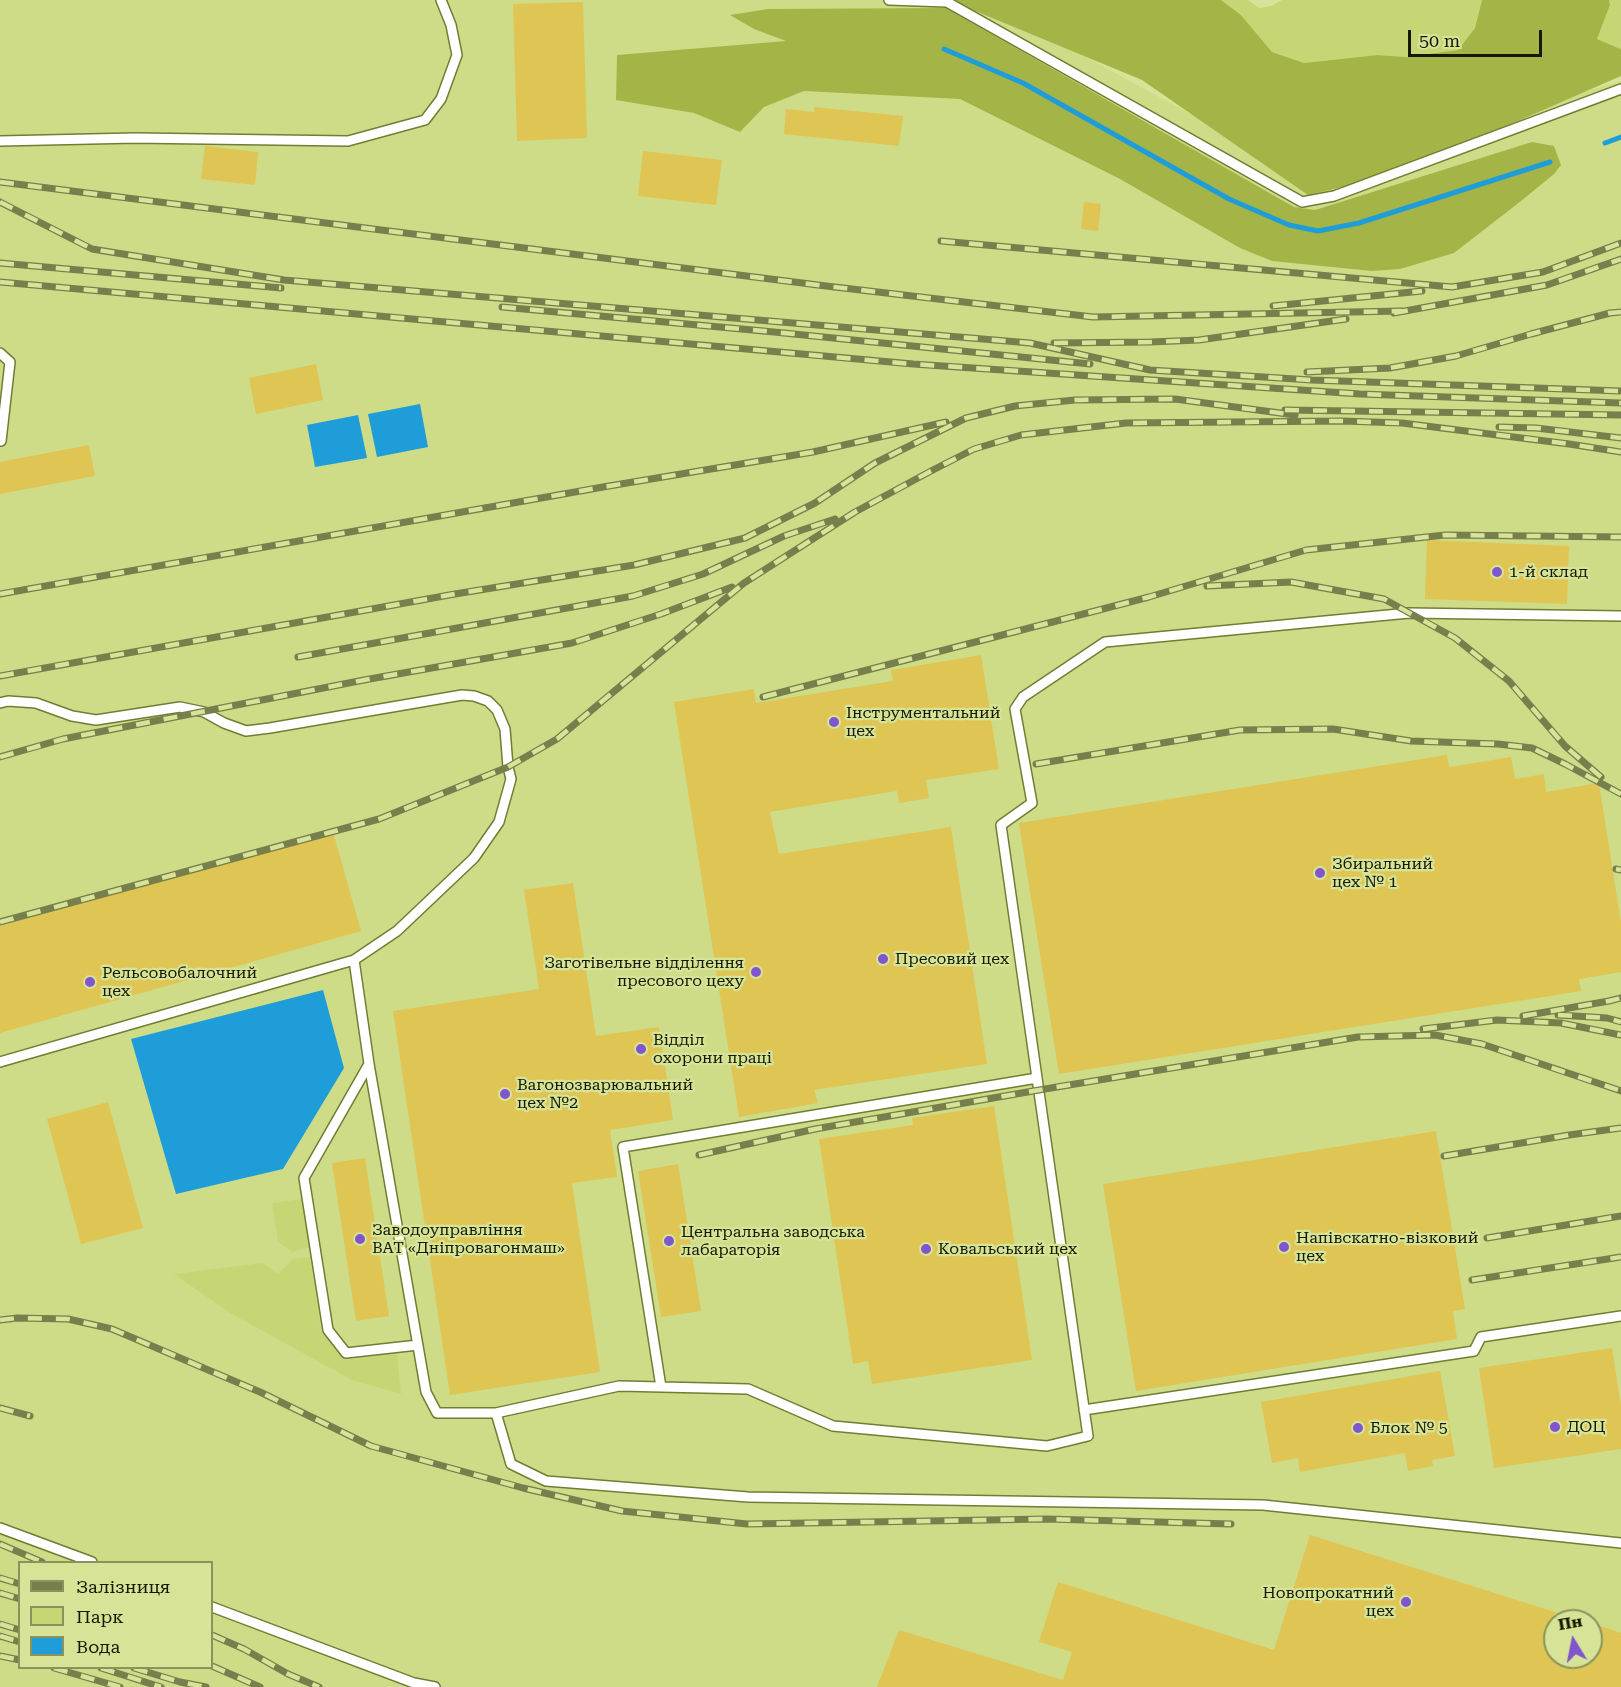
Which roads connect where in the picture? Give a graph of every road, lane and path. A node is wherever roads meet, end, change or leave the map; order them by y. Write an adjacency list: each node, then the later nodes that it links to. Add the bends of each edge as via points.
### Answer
1 (441, 0): 4 (lane, via 457,55 441,99 425,120 348,141)
2 (890, 0): 3 (lane, via 947,2 1302,202 1334,196)
3 (1621, 89)
4 (0, 141)
5 (0, 353): 6 (lane, via 10,362)
6 (2, 441)
7 (1621, 616): 12 (lane, via 1409,613 1105,642 1023,697 1015,709 1032,803 1001,825)
8 (0, 703): 9 (lane, via 36,703 96,720 180,707 204,712 246,731 462,695 488,701 497,710 505,729 511,779 499,822 474,858 397,931)
9 (354, 960): 10 (lane); 11 (lane)
10 (0, 1062)
11 (369, 1064): 14 (lane); 14 (lane, via 304,1178 328,1329 346,1353)
12 (1037, 1078): 15 (lane, via 623,1147); 16 (lane)
13 (1621, 1316): 16 (lane, via 1481,1337 1474,1351)
14 (418, 1345): 17 (lane, via 426,1392 437,1413)
15 (661, 1387): 16 (lane, via 748,1389 833,1426 1047,1446 1088,1436); 17 (lane, via 619,1386)
16 (1084, 1410)
17 (496, 1413): 19 (lane, via 511,1464 546,1481 748,1497 1263,1505)
18 (0, 1528): 20 (lane)
19 (1621, 1544)
20 (87, 1561)
21 (213, 1607): 22 (lane, via 414,1683)
22 (435, 1687)

